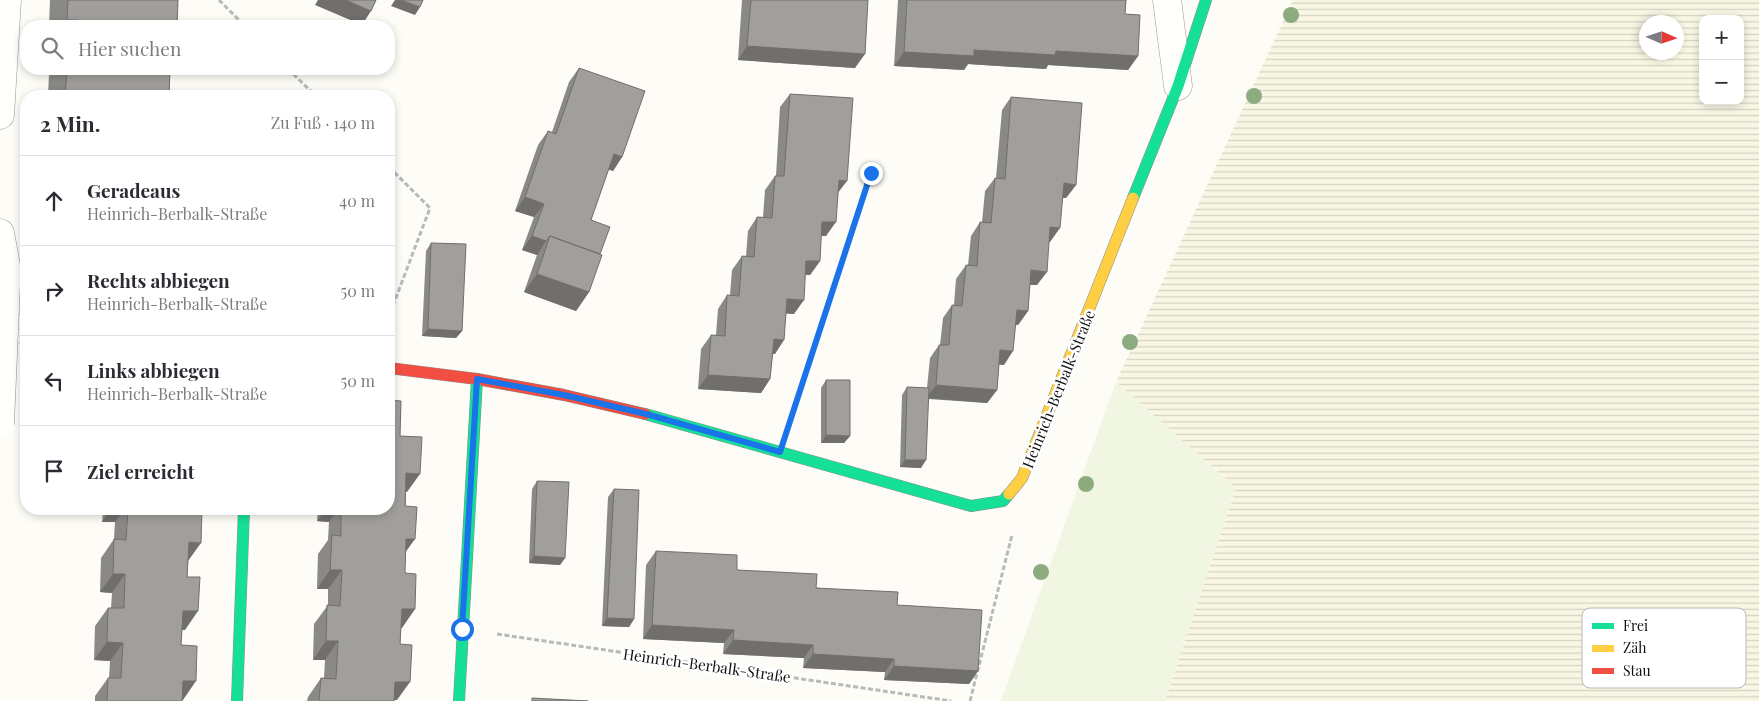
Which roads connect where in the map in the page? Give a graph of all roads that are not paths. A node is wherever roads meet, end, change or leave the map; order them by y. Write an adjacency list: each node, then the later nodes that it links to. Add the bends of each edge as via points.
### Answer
1 (6, 0): 5 (street)
2 (1167, 0): 4 (street, Heinrich-Berbalk-Straße)
3 (1206, 0): 4 (street, Heinrich-Berbalk-Straße)
4 (1178, 86): 10 (street, Heinrich-Berbalk-Straße, via 1022,478 1003,501 971,506 646,414)
5 (0, 116)
6 (0, 233): 11 (street, bridge, via 7,271)
7 (0, 328): 8 (street)
8 (20, 329)
9 (395, 369): 10 (street)
10 (477, 379): 14 (street)
11 (0, 424)
12 (244, 515): 13 (street)
13 (237, 701)
14 (459, 701)

